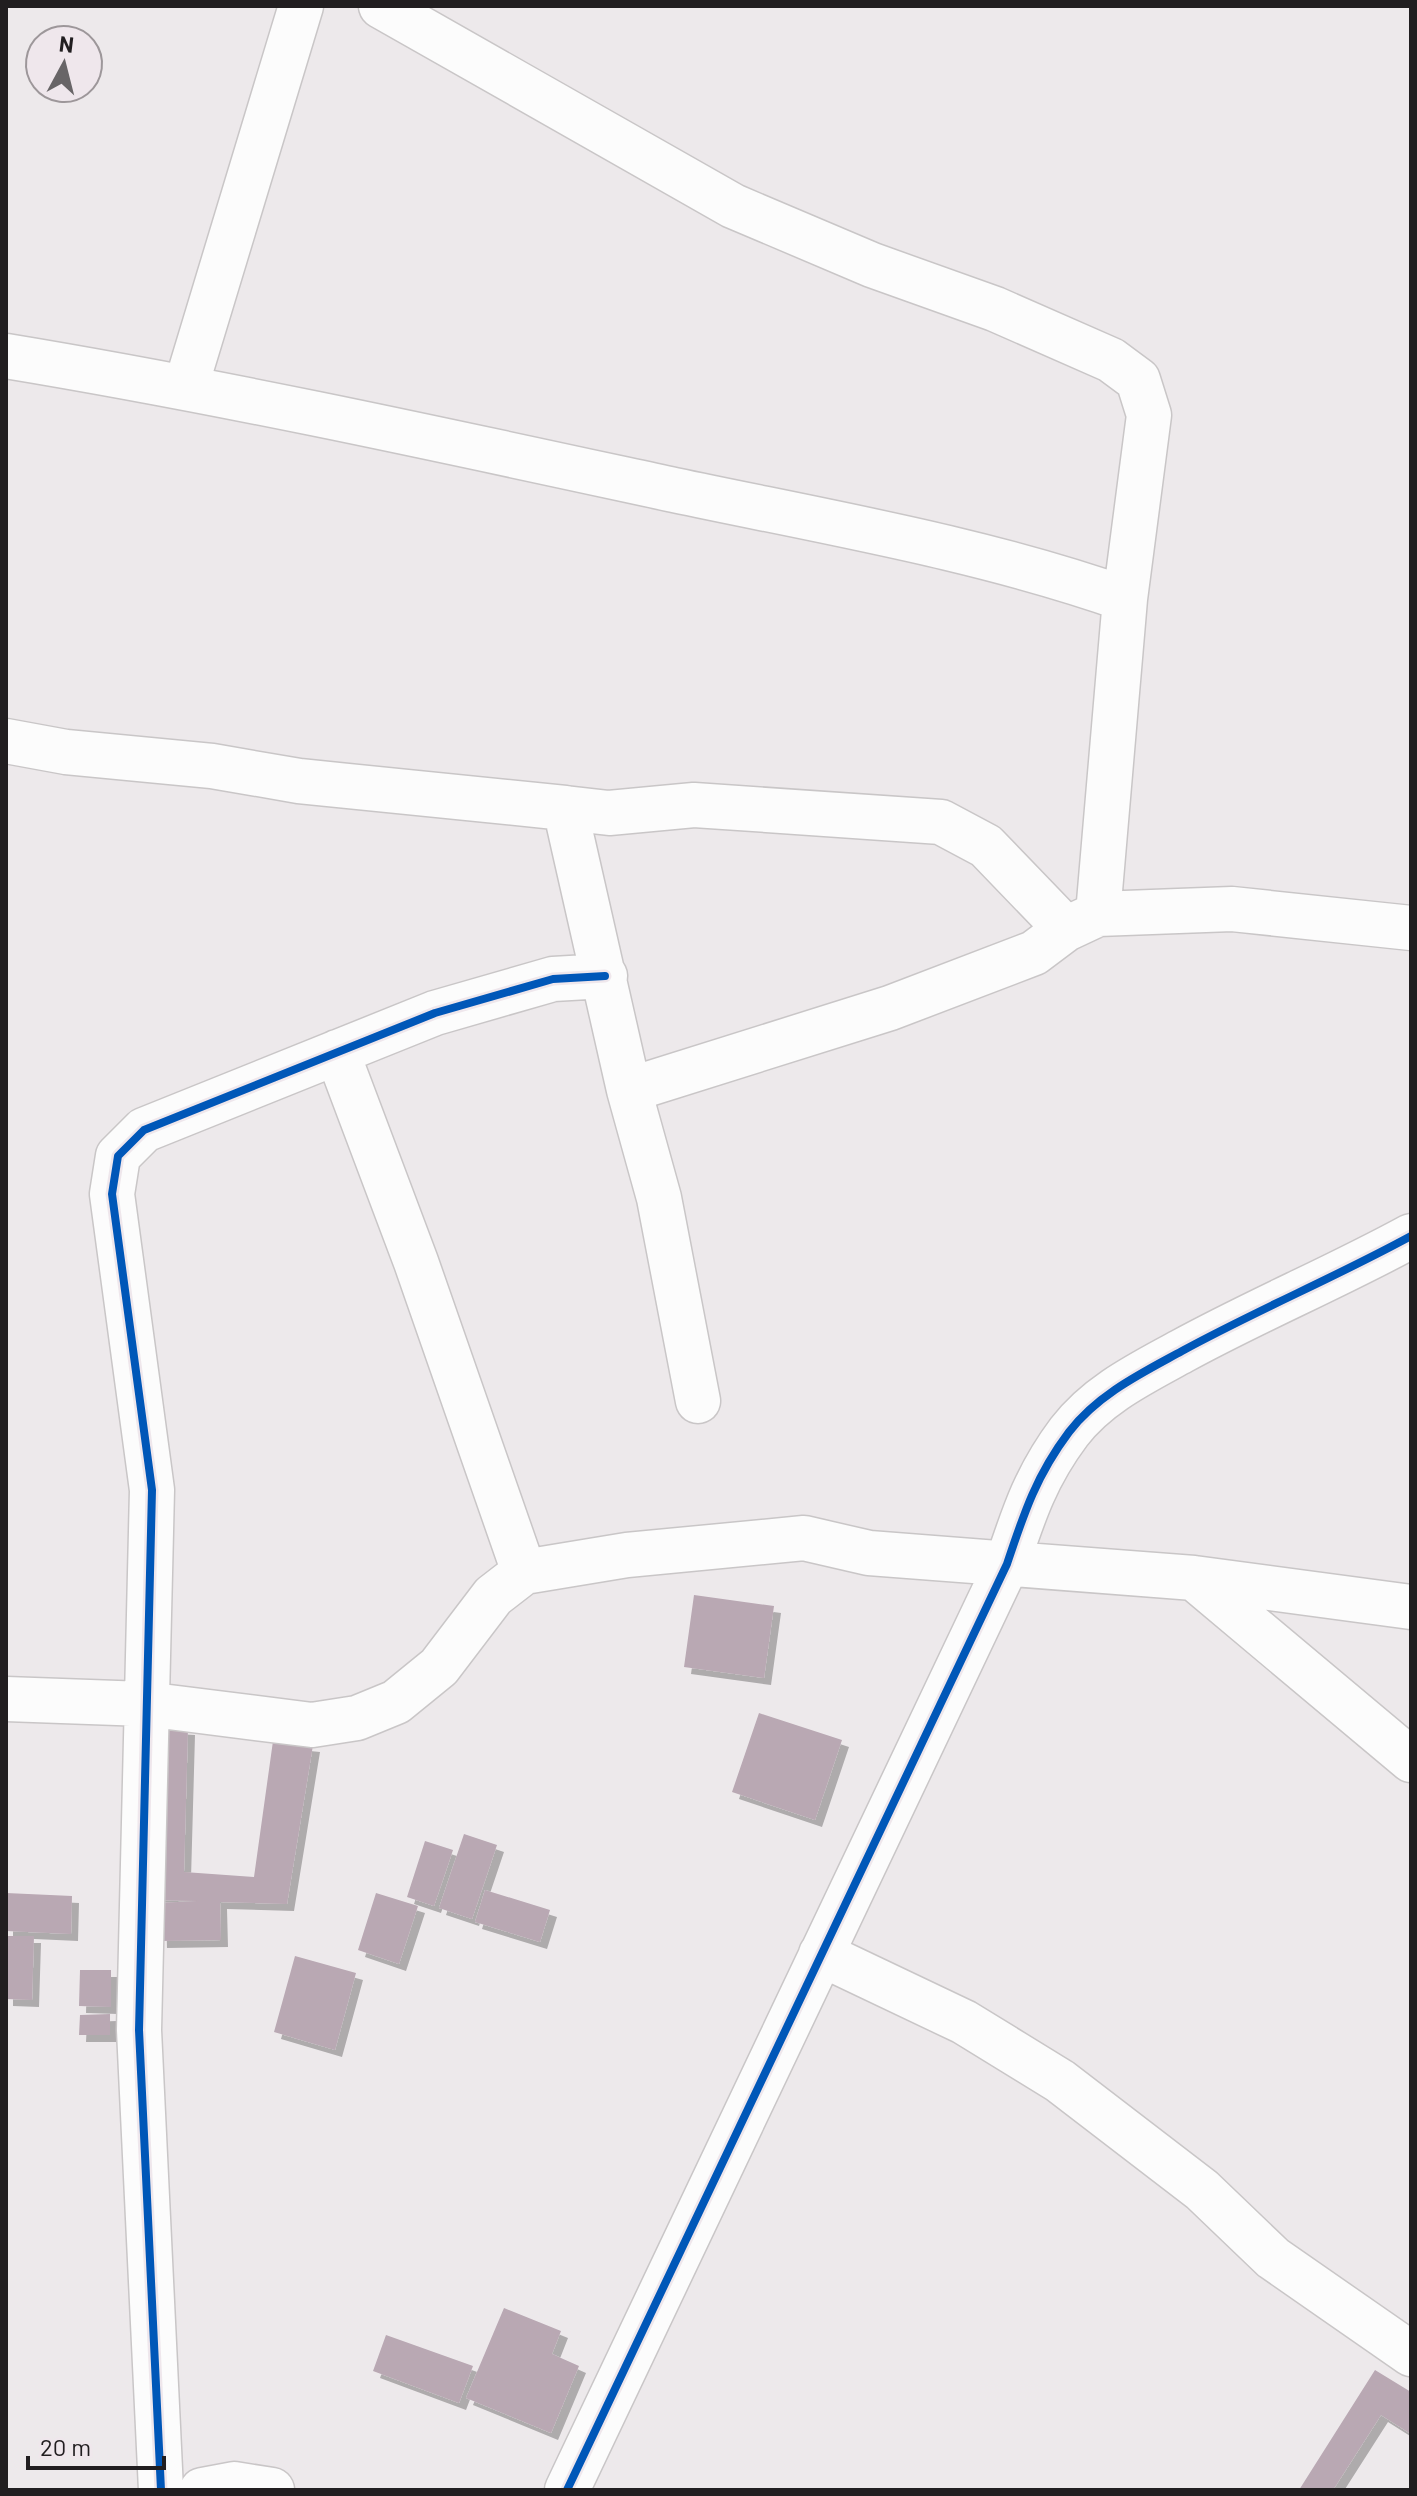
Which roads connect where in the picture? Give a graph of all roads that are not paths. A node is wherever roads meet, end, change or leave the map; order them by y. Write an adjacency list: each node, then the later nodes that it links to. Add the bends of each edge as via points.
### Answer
1 (301, 6): 4 (street)
2 (381, 6): 5 (street, via 733,206 872,265 995,309 1111,360 1138,380 1149,415)
3 (6, 356): 4 (street)
4 (186, 386): 5 (street, via 901,539 1055,575)
5 (1125, 599): 8 (street)
6 (6, 741): 7 (street, via 299,781)
7 (565, 808): 8 (street, via 609,813 694,805 941,822 986,846); 10 (street)
8 (1082, 921): 9 (street, via 1232,909); 12 (street, via 1034,953 890,1008)
9 (1411, 928)
10 (605, 976): 11 (street, via 553,979 435,1013); 12 (street)
11 (337, 1052): 16 (street); 20 (street, via 144,1130 118,1156 112,1194 152,1490)
12 (629, 1090): 14 (street, via 659,1198)
13 (1411, 1236): 15 (street, via 1119,1385 1071,1430 1033,1488)
14 (698, 1401)
15 (1007, 1564): 16 (street, via 869,1553 804,1538 627,1555); 17 (street); 22 (street)
16 (524, 1572): 20 (street, via 493,1596 439,1667 396,1702 357,1718 312,1725)
17 (1194, 1578): 18 (street); 21 (street)
18 (1411, 1607)
19 (6, 1699): 20 (street)
20 (145, 1704): 24 (street, via 139,2030)
21 (1411, 1760)
22 (821, 1954): 23 (street, via 964,2022 1060,2081 1202,2190 1273,2258); 27 (street)
23 (1411, 2354)
24 (161, 2490)
25 (202, 2490): 26 (street, via 234,2484)
26 (272, 2490)
27 (567, 2490)

